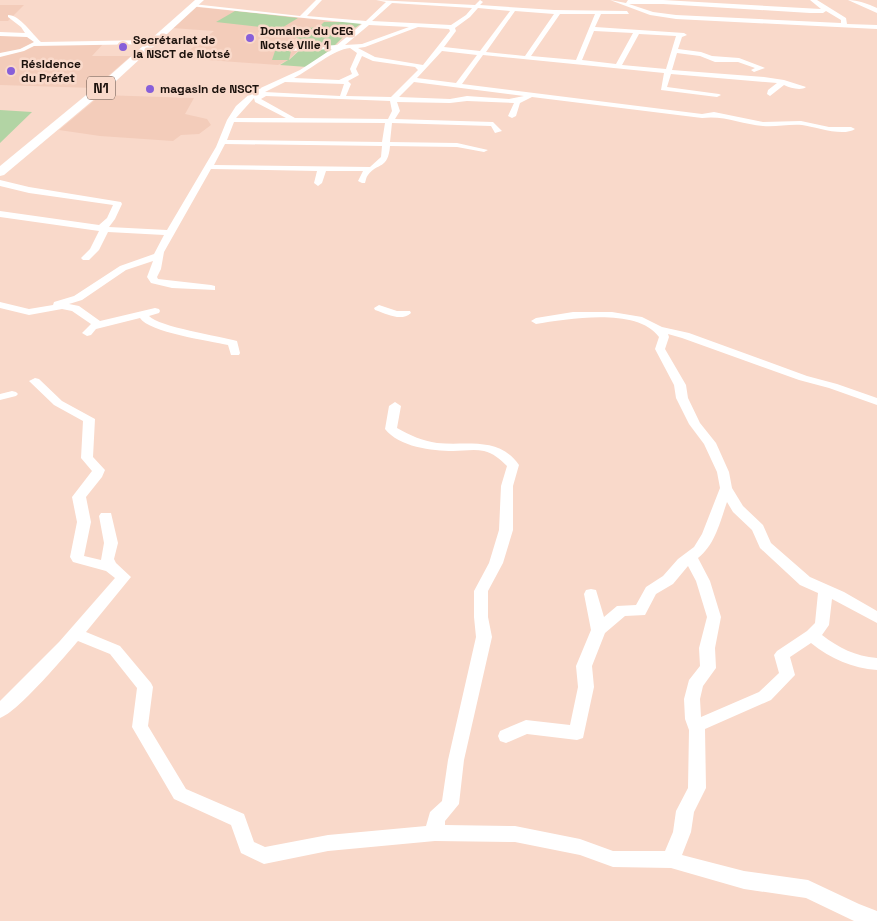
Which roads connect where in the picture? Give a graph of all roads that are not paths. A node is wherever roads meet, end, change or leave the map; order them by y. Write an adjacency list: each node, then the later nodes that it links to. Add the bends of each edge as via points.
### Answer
1 (319, 0): 20 (street)
2 (379, 0): 3 (street)
3 (392, 0): 11 (street); 24 (street)
4 (482, 0): 11 (street)
5 (813, 0): 13 (street)
6 (851, 0): 14 (street)
7 (616, 1): 8 (street); 23 (street, via 652,14)
8 (709, 2): 10 (street)
9 (197, 3): 20 (street); 33 (highway, N1)
10 (720, 5): 13 (street, via 767,8 779,15 789,14 786,9); 23 (street)
11 (476, 6): 12 (street); 22 (street)
12 (514, 9): 15 (street); 41 (street)
13 (827, 10): 26 (street, via 842,16)
14 (876, 10): 16 (street)
15 (558, 12): 18 (street); 44 (street)
16 (861, 12)
17 (627, 13): 18 (street)
18 (598, 14): 29 (street)
19 (10, 16): 32 (street)
20 (304, 17): 24 (street)
21 (453, 19): 22 (street)
22 (462, 19): 27 (street)
23 (730, 19): 26 (street)
24 (367, 22): 25 (street); 35 (street)
25 (418, 25): 27 (street); 36 (street, via 374,43)
26 (844, 26): 28 (street)
27 (452, 27): 38 (street, via 453,31)
28 (877, 28)
29 (592, 29): 30 (street); 46 (street)
30 (636, 32): 39 (street, via 682,35); 47 (street)
31 (0, 34): 32 (street)
32 (29, 35): 34 (street)
33 (153, 42): 34 (street); 78 (highway, N1)
34 (40, 44): 43 (street)
35 (340, 45): 36 (street); 37 (street); 54 (street)
36 (350, 46): 40 (street)
37 (287, 49)
38 (441, 49): 41 (street); 49 (street)
39 (676, 50): 45 (street, via 713,59); 51 (street)
40 (361, 52): 49 (street, via 373,59 417,65); 55 (street, via 354,69 356,75)
41 (481, 53): 44 (street); 57 (street)
42 (724, 54): 45 (street)
43 (0, 55)
44 (527, 58): 46 (street)
45 (740, 60): 48 (street)
46 (578, 62): 47 (street)
47 (618, 66): 51 (street)
48 (762, 68): 50 (street); 52 (street, via 773,76)
49 (421, 70): 53 (street)
50 (754, 70)
51 (669, 71): 52 (street); 62 (street, via 663,89)
52 (764, 79): 56 (street)
53 (413, 80): 57 (street); 64 (street)
54 (280, 82): 55 (street); 59 (street)
55 (339, 82): 63 (street, via 348,84)
56 (784, 82): 58 (street); 60 (street)
57 (458, 85): 61 (street)
58 (803, 88)
59 (251, 94): 63 (street); 67 (street); 68 (street, via 271,109)
60 (770, 94)
61 (532, 95): 64 (street, via 512,102); 70 (street, via 702,116 714,114 763,124 801,123 829,129)
62 (717, 95)
63 (342, 98): 64 (street)
64 (393, 100): 69 (street, via 396,112)
65 (517, 104): 66 (street)
66 (512, 116)
67 (231, 120): 68 (street); 72 (street)
68 (295, 120): 69 (street)
69 (390, 121): 71 (street, via 494,124); 73 (street)
70 (851, 129)
71 (498, 131)
72 (222, 142): 73 (street); 75 (street)
73 (387, 144): 74 (street, via 457,145); 77 (street, via 382,162)
74 (484, 150)
75 (209, 167): 76 (street); 84 (street)
76 (322, 169): 77 (street); 80 (street)
77 (369, 169): 79 (street)
78 (0, 172)
79 (362, 181)
80 (318, 183)
81 (0, 184): 83 (street, via 118,204)
82 (0, 214): 83 (street)
83 (104, 229): 84 (street); 86 (street, via 94,250)
84 (171, 232): 85 (street)
85 (158, 256): 87 (street, via 152,276 154,281); 89 (street, via 123,268 78,298)
86 (86, 258)
87 (211, 288)
88 (0, 305): 89 (street, via 29,312)
89 (52, 306): 93 (street, via 75,308 90,327)
90 (379, 308): 92 (street, via 396,314)
91 (155, 311): 93 (street)
92 (406, 313)
93 (143, 314): 96 (street, via 146,320 159,326 232,343)
94 (536, 321): 95 (street, via 578,314 634,318)
95 (657, 329): 100 (street, via 685,335); 102 (street, via 664,337 660,349 680,385 682,398 695,424 710,443 724,472)
96 (235, 353)
97 (35, 381): 105 (street, via 58,402 89,419 87,458 99,470 79,497 84,522 77,557)
98 (12, 394): 99 (street)
99 (0, 398)
100 (877, 402)
101 (395, 406): 116 (street, via 391,429 402,436 444,447 483,445 504,455 513,465 506,486 506,530 496,563 481,591 484,637 456,760 450,804 436,818)
102 (726, 488): 104 (street, via 709,535); 106 (street, via 738,509 758,528 765,545 805,581)
103 (106, 516): 105 (street, via 111,543 107,559)
104 (690, 557): 109 (street, via 668,580 651,591 640,611 622,610); 114 (street, via 703,581 714,617 707,648 708,668 697,680 694,694 692,722)
105 (110, 566): 110 (street, via 124,578)
106 (825, 591): 108 (street); 111 (street, via 822,625)
107 (591, 594): 109 (street)
108 (877, 618)
109 (599, 630): 115 (street, via 584,666 586,687 577,734 526,727)
110 (77, 634): 113 (street); 116 (street, via 115,650 145,687 140,727 180,794 238,820 247,847 264,856 328,843)
111 (812, 635): 112 (street, via 832,652 862,664); 114 (street, via 782,655 787,675 765,696 699,725)
112 (877, 664)
113 (0, 711)
114 (697, 730): 117 (street, via 697,788 685,812 682,832)
115 (506, 736)
116 (435, 833): 117 (street, via 515,834 580,847 613,859)
117 (671, 860): 118 (street, via 744,880 808,888)
118 (877, 920)

